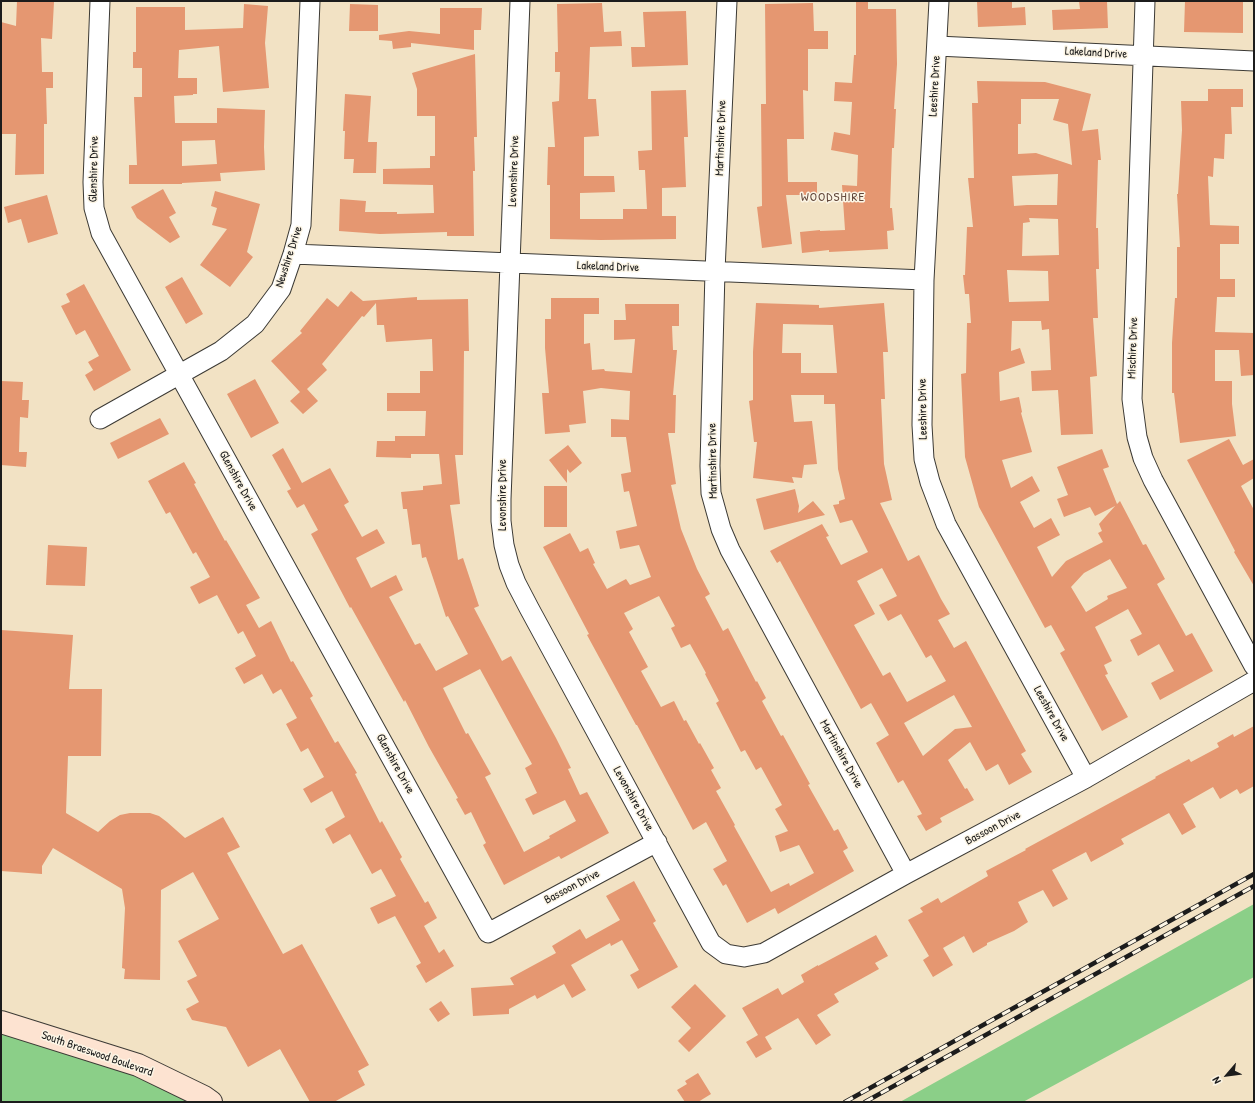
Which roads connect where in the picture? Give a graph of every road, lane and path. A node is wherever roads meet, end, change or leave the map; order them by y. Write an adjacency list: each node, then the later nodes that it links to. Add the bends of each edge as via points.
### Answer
1 (100, 1): 14 (street, Glenshire Drive, via 94,208 101,233)
2 (310, 1): 10 (street, Newshire Drive, via 300,225)
3 (520, 1): 11 (street, Levonshire Drive)
4 (726, 1): 12 (street, Martinshire Drive)
5 (939, 1): 7 (street, Leeshire Drive)
6 (1145, 1): 8 (street, Mischire Drive)
7 (937, 46): 8 (street, Lakeland Drive); 13 (street, Leeshire Drive)
8 (1143, 55): 9 (street, Lakeland Drive); 16 (street, Mischire Drive, via 1132,392 1137,437 1153,480)
9 (1254, 61)
10 (293, 254): 11 (street, Lakeland Drive); 14 (street, Newshire Drive, via 281,289 255,324 221,351)
11 (511, 263): 12 (street, Lakeland Drive); 19 (street, Levonshire Drive, via 500,499 509,566 529,608)
12 (715, 271): 13 (street, Lakeland Drive); 20 (street, Martinshire Drive, via 710,466 711,494 717,519 730,550)
13 (924, 280): 18 (street, Leeshire Drive, via 922,425 924,459 930,482 946,524)
14 (180, 376): 15 (street, Newshire Drive); 21 (street, Glenshire Drive)
15 (100, 419)
16 (1254, 666)
17 (1254, 681): 18 (street, Bassoon Drive)
18 (1086, 778): 20 (street, Bassoon Drive)
19 (657, 842): 21 (street, Bassoon Drive); 22 (street, Levonshire Drive, via 711,943)
20 (906, 874): 22 (street, Bassoon Drive, via 764,953 744,957)
21 (488, 933)
22 (726, 954)
23 (1, 1022): 24 (main road, South Braeswood Boulevard, via 138,1065)
24 (211, 1102)

